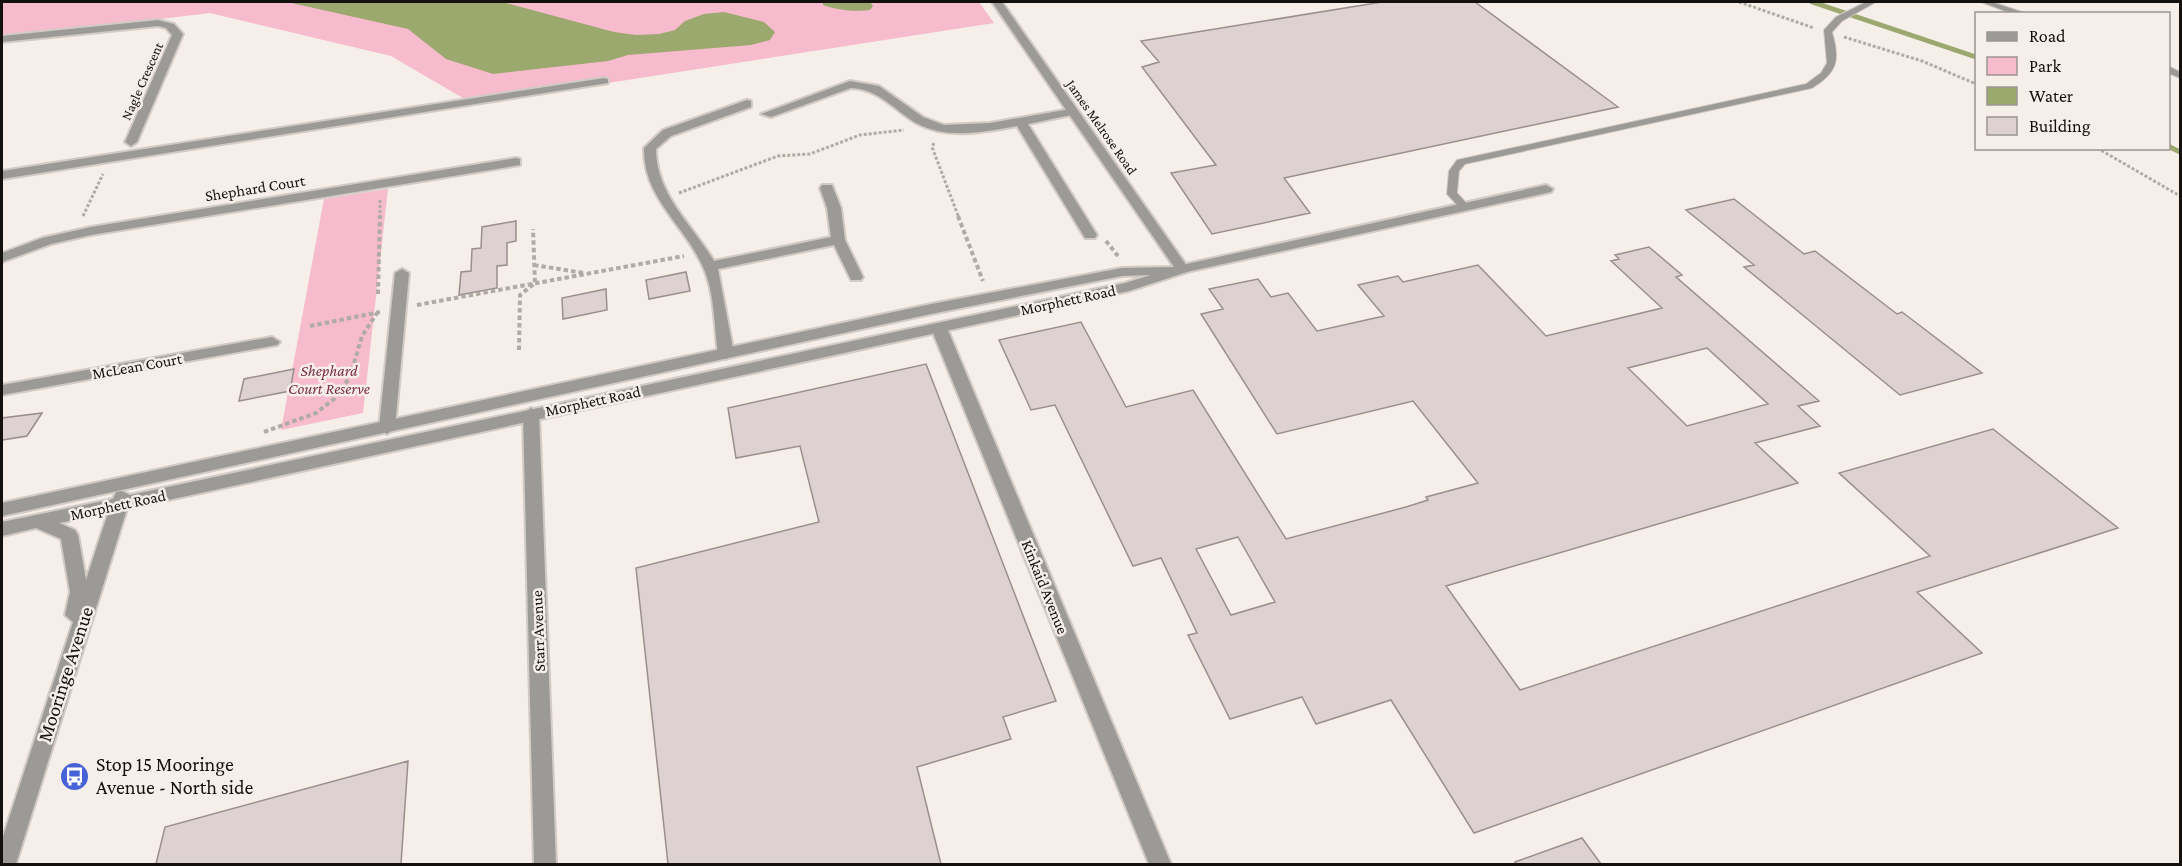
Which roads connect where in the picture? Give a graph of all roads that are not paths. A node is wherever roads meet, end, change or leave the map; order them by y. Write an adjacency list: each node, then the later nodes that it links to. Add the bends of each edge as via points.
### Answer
1 (997, 2): 8 (street, James Melrose Road)
2 (1872, 2): 16 (lane, via 1858,7 1827,32 1834,54 1819,80 1803,88 1461,162 1454,171 1452,194)
3 (1985, 2): 4 (lane)
4 (2018, 12)
5 (2, 39): 11 (street, Nagle Crescent, via 158,22 170,26 178,34 175,43)
6 (604, 81): 13 (street)
7 (747, 104): 20 (street, via 667,133 650,148 648,162 653,182)
8 (1072, 111): 10 (street); 21 (street, James Melrose Road)
9 (767, 114): 10 (street, via 860,83 876,88 926,123 942,129)
10 (1020, 120): 17 (street)
11 (131, 142)
12 (516, 162): 19 (street, Shephard Court, via 75,235)
13 (2, 175)
14 (827, 188): 18 (street)
15 (1546, 189): 16 (street, Morphett Road)
16 (1465, 207): 21 (street, Morphett Road)
17 (1090, 235)
18 (838, 240): 20 (street); 23 (street)
19 (2, 258)
20 (711, 266): 27 (street)
21 (1182, 269): 24 (street, Morphett Road, via 1122,272); 25 (street, Morphett Road, via 1129,287)
22 (402, 273): 30 (street)
23 (856, 277)
24 (931, 309): 25 (street, Kinkaid Avenue); 27 (street, Morphett Road)
25 (939, 328): 29 (street, Morphett Road); 39 (street, Kinkaid Avenue)
26 (272, 342): 28 (street, McLean Court)
27 (726, 354): 29 (street, Morphett Road)
28 (2, 390)
29 (531, 406): 30 (street, Morphett Road); 32 (street, Morphett Road); 38 (street, Starr Avenue)
30 (387, 428): 31 (street, Morphett Road)
31 (125, 484): 32 (street, Mooringe Avenue); 33 (street, Morphett Road)
32 (120, 505): 34 (street, Morphett Road); 36 (street, Mooringe Avenue)
33 (2, 509)
34 (37, 522): 35 (street, Morphett Road); 36 (street, via 69,535 79,592)
35 (2, 529)
36 (66, 673): 37 (street, Mooringe Avenue)
37 (5, 864)
38 (545, 864)
39 (1160, 864)

